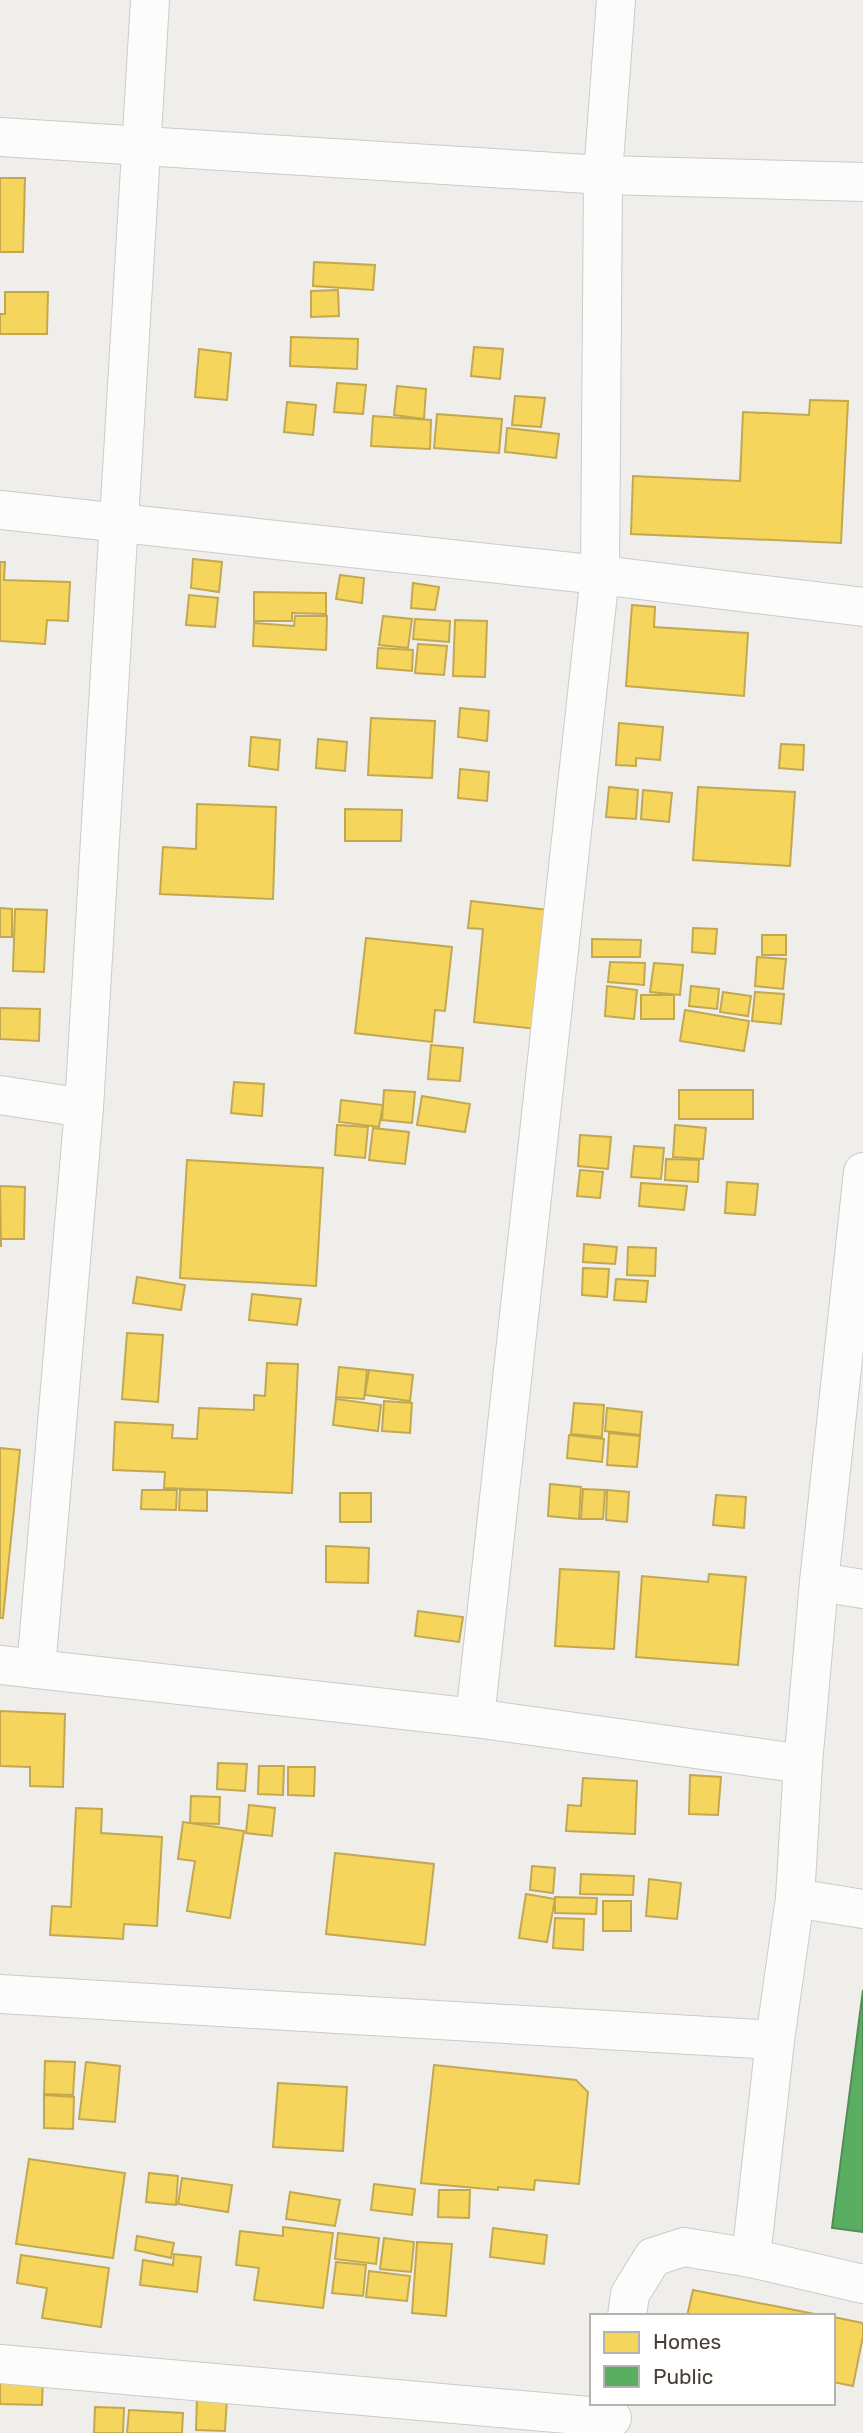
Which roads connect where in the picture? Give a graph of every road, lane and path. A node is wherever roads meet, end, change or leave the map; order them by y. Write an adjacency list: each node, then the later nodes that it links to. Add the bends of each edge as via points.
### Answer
1 (150, 0): 4 (street)
2 (616, 0): 5 (street)
3 (0, 136): 4 (street)
4 (143, 144): 5 (street); 8 (street)
5 (603, 175): 6 (street); 9 (street)
6 (863, 182)
7 (0, 510): 8 (street)
8 (120, 523): 9 (street); 12 (street)
9 (600, 575): 10 (street); 17 (street)
10 (863, 607)
11 (0, 1095): 12 (street)
12 (84, 1108): 16 (street)
13 (863, 1172): 14 (street)
14 (819, 1583): 15 (street); 18 (street)
15 (863, 1589)
16 (18, 1667): 17 (street)
17 (475, 1718): 18 (street)
18 (803, 1764): 19 (street)
19 (795, 1898): 20 (street); 22 (street)
20 (863, 1909)
21 (0, 1994): 22 (street)
22 (775, 2039): 23 (street)
23 (751, 2258): 24 (street); 25 (street, via 684,2247 653,2257 630,2294)
24 (863, 2284)
25 (626, 2314)
26 (0, 2364): 27 (street)
27 (612, 2418)

